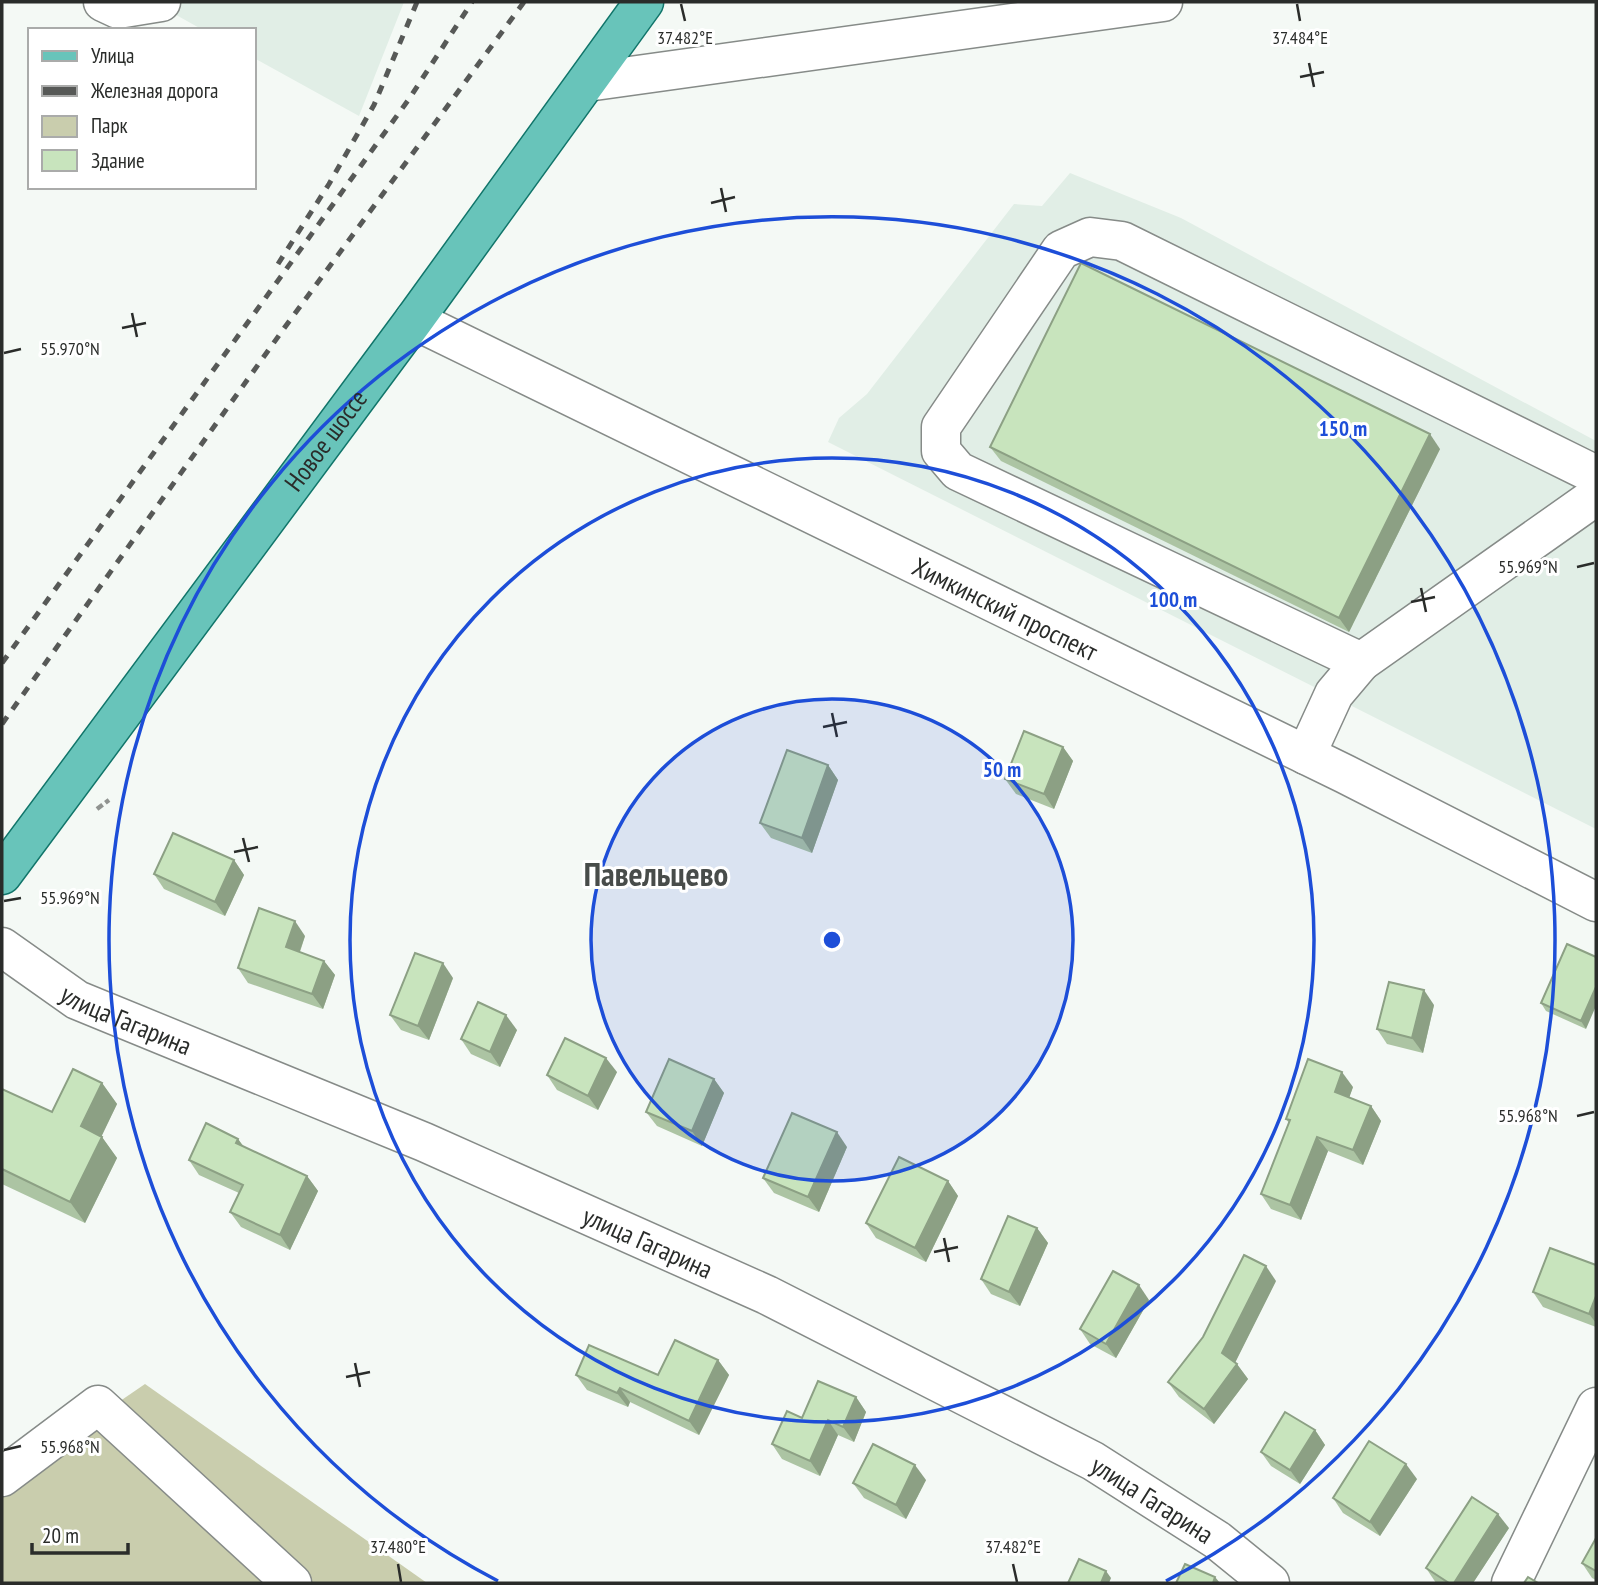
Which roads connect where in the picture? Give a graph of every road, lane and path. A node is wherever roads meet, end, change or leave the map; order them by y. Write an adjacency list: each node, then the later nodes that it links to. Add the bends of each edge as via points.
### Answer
1 (161, 2): 4 (street)
2 (644, 2): 5 (main road, Новое шоссе)
3 (1163, 2): 5 (street)
4 (110, 5)
5 (587, 82): 6 (main road, Новое шоссе)
6 (414, 320): 10 (street, Химкинский проспект); 11 (main road, Новое шоссе)
7 (1596, 475): 9 (street, via 1122,241 1090,237 1061,250 941,427 941,452 958,471)
8 (1596, 496): 9 (street)
9 (1361, 662): 10 (street, via 1334,694)
10 (1306, 755): 12 (street, Химкинский проспект)
11 (2, 875)
12 (1596, 902)
13 (2, 947): 17 (street, улица Гагарина, via 77,1000 424,1142 767,1295 1093,1461 1217,1541)
14 (1596, 1407): 18 (street)
15 (2, 1477): 16 (street, via 98,1405)
16 (292, 1583)
17 (1270, 1583)
18 (1511, 1583)

